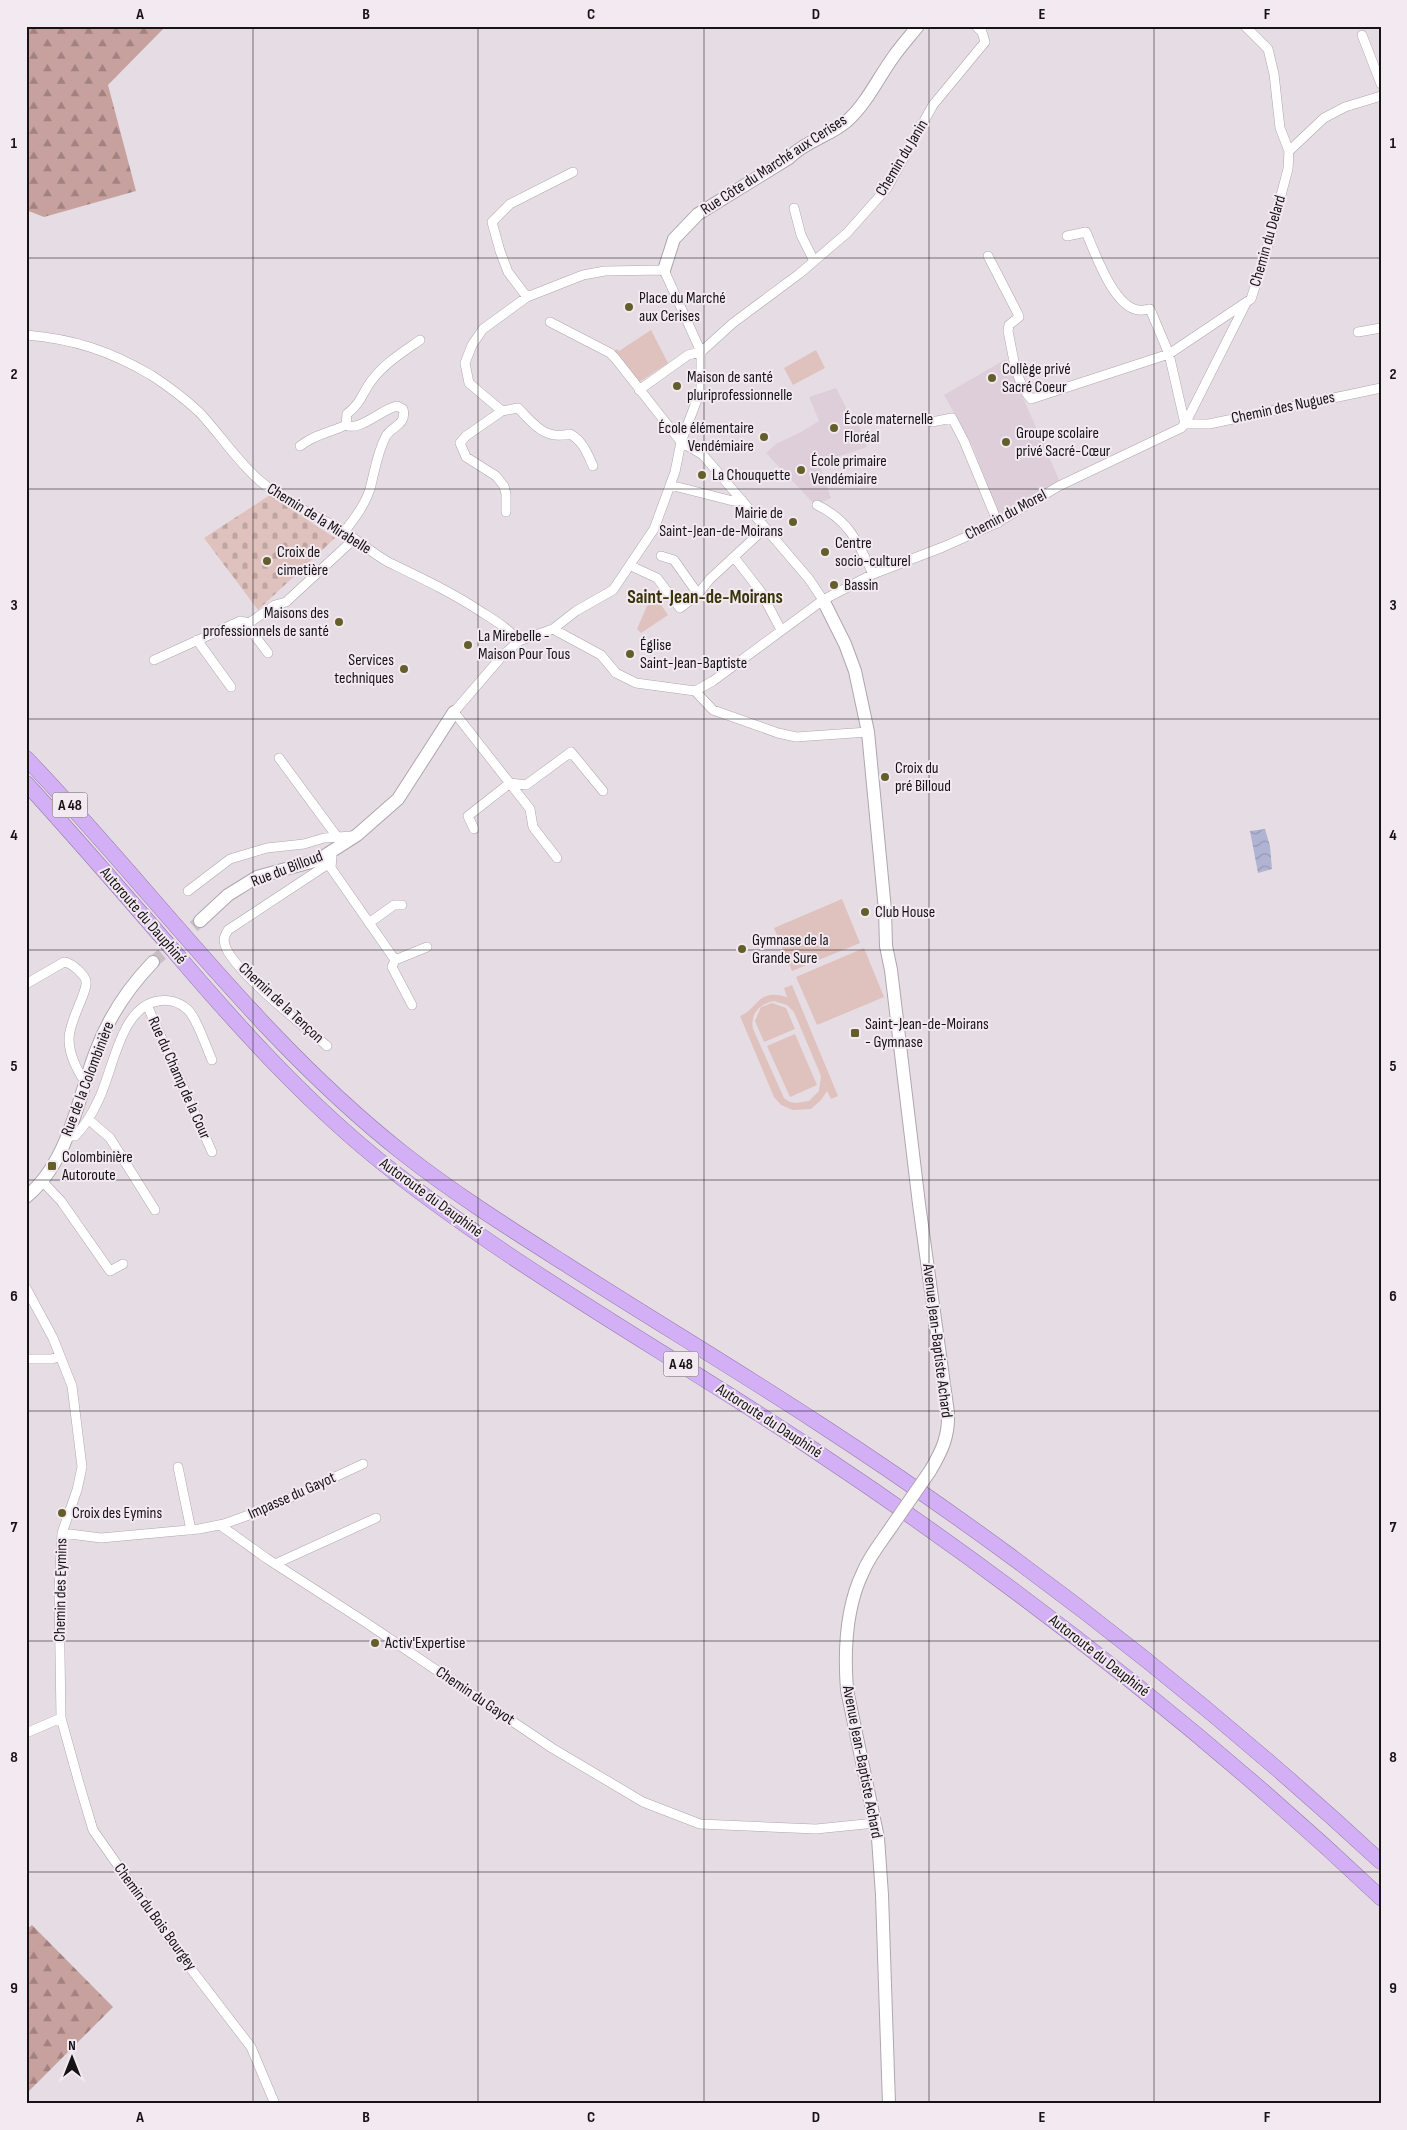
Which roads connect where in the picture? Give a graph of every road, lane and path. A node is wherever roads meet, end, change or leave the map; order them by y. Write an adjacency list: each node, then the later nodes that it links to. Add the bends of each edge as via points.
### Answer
1 (918, 26): 13 (street, Rue Côte du Marché aux Cerises, via 863,105 847,121 698,214 674,239)
2 (976, 26): 12 (street, Chemin du Janin, via 985,42 933,105 887,188 848,233)
3 (1245, 26): 7 (street, via 1268,49 1280,128)
4 (1362, 35): 5 (street)
5 (1381, 84)
6 (1381, 96): 7 (street, via 1345,107 1324,118)
7 (1289, 151): 15 (street, Chemin du Delard, via 1288,169 1264,260 1252,298)
8 (573, 172): 14 (street, via 510,204 492,222 508,272)
9 (794, 208): 12 (street, via 801,235)
10 (1067, 236): 22 (street, via 1086,232 1106,278 1120,300 1138,311 1150,309)
11 (988, 256): 22 (street, Chemin du Delard, via 1019,317 1009,325 1008,331 1017,374 1031,399)
12 (814, 261): 21 (street, Chemin du Janin)
13 (664, 270): 14 (street, via 605,271 583,275); 21 (street)
14 (527, 297): 25 (street, via 483,329 472,344 465,363 469,384)
15 (1246, 303): 22 (street, Chemin du Delard); 27 (street)
16 (550, 322): 24 (street, via 610,353)
17 (1381, 328): 18 (street)
18 (1358, 332)
19 (26, 335): 38 (street, Chemin de la Mirabelle, via 73,341 96,348 152,376 200,413 259,481 283,499)
20 (420, 340): 28 (street, via 387,364 371,381 361,400 347,414)
21 (701, 352): 24 (street, Chemin du Janin, via 688,355); 29 (street, via 701,389)
22 (1169, 354): 27 (street)
23 (1381, 388): 27 (street, Chemin des Nugues, via 1209,424)
24 (639, 390): 29 (street)
25 (502, 411): 31 (street, via 518,408 539,430 558,437 570,434 577,438); 35 (street, via 460,443 466,456 496,476 504,486)
26 (932, 422): 36 (street, via 952,418)
27 (1185, 424): 36 (street, Chemin du Morel, via 1059,486)
28 (346, 425): 30 (street, via 312,436); 38 (street, via 358,426 389,408 397,406 403,409 402,422 387,434 376,460 364,503)
29 (682, 442): 32 (street); 33 (street, via 703,455)
30 (300, 446)
31 (593, 466)
32 (670, 485): 33 (street, via 733,501); 42 (street, via 654,529)
33 (742, 500): 37 (street)
34 (817, 505): 43 (street, via 841,520 854,535)
35 (506, 512)
36 (998, 523): 43 (street, Chemin du Morel)
37 (765, 528): 41 (street); 45 (street, via 810,579)
38 (344, 532): 39 (street, Chemin de la Mirabelle)
39 (354, 540): 46 (street, via 286,602 275,605); 50 (street, Chemin de la Mirabelle, via 388,561 448,590 508,630)
40 (662, 556): 44 (street, via 674,560)
41 (734, 557): 44 (street); 48 (street, via 761,592)
42 (631, 566): 44 (street, via 657,578 680,608); 47 (street, via 614,590 576,611)
43 (873, 574): 45 (street, Chemin du Morel)
44 (698, 594)
45 (823, 600): 48 (street, Chemin du Morel); 56 (street, Avenue Jean-Baptiste Achard, via 855,670)
46 (249, 623): 49 (street, via 240,621); 51 (street, via 248,628)
47 (553, 629): 50 (street); 54 (street, via 601,655 616,673 636,684)
48 (781, 630): 54 (street, Chemin du Morel)
49 (197, 640): 52 (street); 53 (street)
50 (519, 641): 55 (street, via 502,655)
51 (268, 653)
52 (154, 660)
53 (231, 687)
54 (695, 691): 56 (street, via 713,710 778,733 796,737)
55 (454, 712): 60 (street); 63 (street, Rue du Billoud, via 398,799)
56 (868, 732): 99 (street, Avenue Jean-Baptiste Achard, bridge, via 886,946 948,1413 943,1450 872,1556 851,1604 847,1690)
57 (26, 758): 100 (highway, Autoroute du Dauphiné / A 48, via 264,1026 372,1128 500,1222 820,1424 1029,1569 1205,1708)
58 (278, 758): 64 (street)
59 (26, 783): 101 (highway, Autoroute du Dauphiné / A 48, via 248,1036 320,1109 388,1168 480,1235 808,1446 970,1557 1083,1642 1199,1736)
60 (510, 783): 61 (street, via 526,785 571,752); 62 (street, via 468,816); 66 (street, via 530,809 533,828)
61 (603, 791)
62 (474, 829)
63 (358, 835): 64 (street); 65 (street, Rue du Billoud)
64 (338, 838): 67 (street, via 267,848 230,859)
65 (333, 851): 69 (street, Rue du Billoud, via 318,860 257,877 228,895); 70 (street, via 331,868); 77 (street, Chemin de la Tençon, via 325,866 228,930 224,940 246,973)
66 (558, 858)
67 (188, 891)
68 (402, 905): 70 (street, via 394,905)
69 (200, 921)
70 (369, 923): 72 (street)
71 (427, 947): 72 (street)
72 (395, 960): 76 (street, via 392,967)
73 (153, 962): 79 (street, Rue de la Colombinière, via 125,994 111,1017)
74 (26, 984): 79 (street, via 64,962 70,963 84,976 85,990 71,1021 69,1040 75,1067)
75 (147, 1005): 78 (street, Rue du Champ de la Cour, via 166,1000 187,1009); 80 (street, Rue du Champ de la Cour, via 131,1018); 82 (street, Rue du Champ de la Cour)
76 (412, 1005)
77 (327, 1046)
78 (212, 1060)
79 (85, 1082): 81 (street, Rue de la Colombinière)
80 (88, 1118): 81 (street, Rue du Champ de la Cour, via 75,1136); 85 (street, via 110,1138)
81 (67, 1136): 83 (street, Rue de la Colombinière)
82 (212, 1152)
83 (43, 1182): 84 (street, Rue de la Colombinière); 86 (street, via 62,1201 110,1272)
84 (26, 1197)
85 (155, 1210)
86 (123, 1264)
87 (26, 1288): 88 (street, Chemin des Eymins)
88 (60, 1356): 89 (street); 95 (street, Chemin des Eymins, via 72,1386 82,1467)
89 (26, 1359)
90 (363, 1464): 93 (street, Impasse du Gayot, via 268,1508)
91 (178, 1467): 94 (street)
92 (376, 1518): 96 (street)
93 (220, 1525): 94 (street); 96 (street, Chemin du Gayot)
94 (191, 1530): 95 (street, via 101,1538)
95 (62, 1534): 97 (street, Chemin des Eymins, via 59,1589)
96 (275, 1564): 99 (street, Chemin du Gayot, via 552,1748 643,1802 700,1824 816,1830)
97 (61, 1718): 98 (street); 102 (street, Chemin du Bois Bourgey, via 93,1830 188,1965 251,2047)
98 (26, 1733)
99 (875, 1823): 103 (street, Avenue Jean-Baptiste Achard, via 882,1895)
100 (1381, 1862)
101 (1381, 1898)
102 (275, 2104)
103 (888, 2104)

